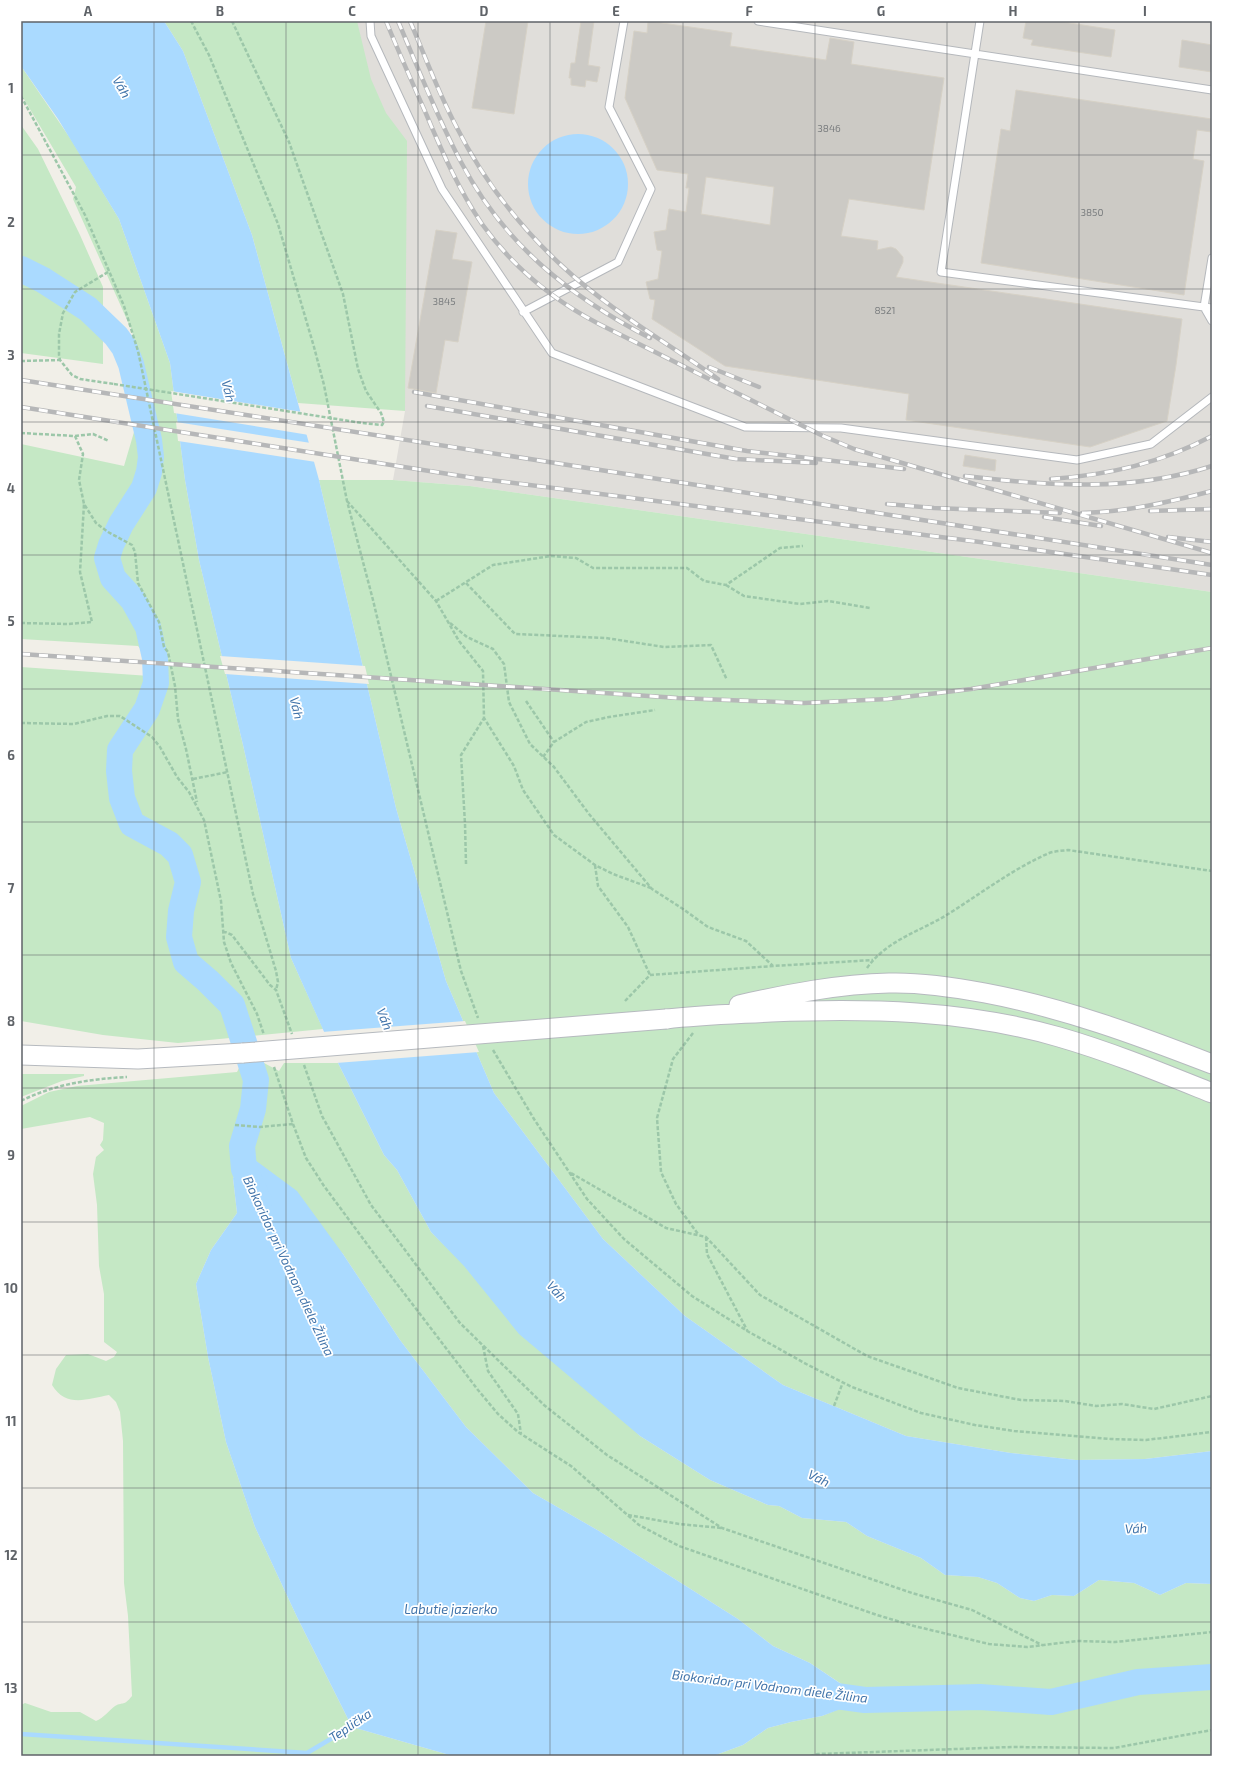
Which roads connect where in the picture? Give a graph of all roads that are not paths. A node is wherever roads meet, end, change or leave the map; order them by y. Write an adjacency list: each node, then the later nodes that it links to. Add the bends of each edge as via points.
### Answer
1 (370, 21): 10 (lane, via 371,36 442,189)
2 (624, 21): 10 (lane, via 609,107 651,189 618,262)
3 (758, 21): 5 (lane)
4 (980, 21): 5 (lane)
5 (975, 54): 6 (lane); 8 (lane, via 941,272)
6 (1212, 90)
7 (1212, 258): 8 (lane)
8 (1204, 307): 9 (lane); 11 (lane)
9 (1212, 308)
10 (523, 312): 12 (lane, via 552,353 746,427 841,428 1077,460 1151,444)
11 (1212, 321)
12 (1212, 397)
13 (692, 1024): 14 (main road, bridge, via 666,1019 138,1059); 15 (main road, via 788,994 889,982 926,984 962,988 1062,1010); 16 (main road, via 837,1010 936,1014 977,1019 1059,1037 1149,1068)
14 (21, 1056)
15 (1212, 1064)
16 (1212, 1094)

